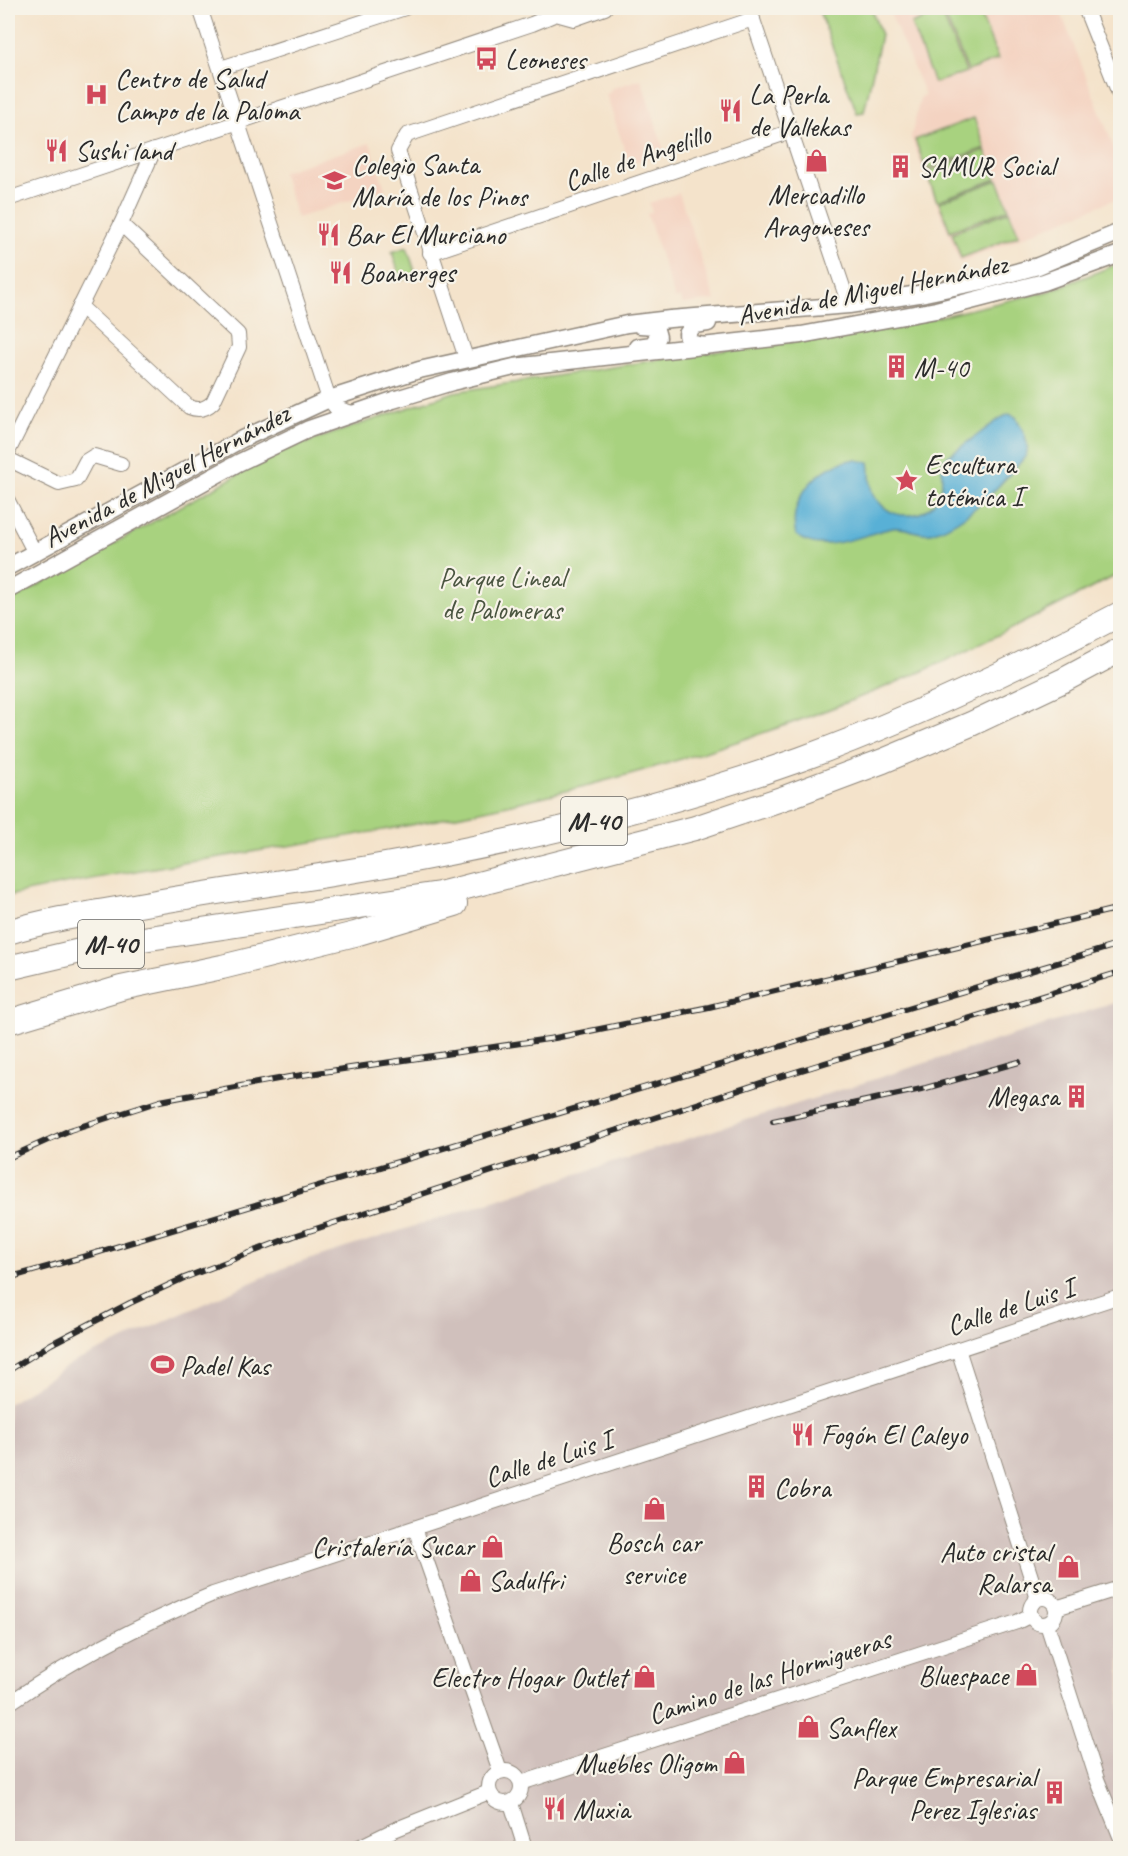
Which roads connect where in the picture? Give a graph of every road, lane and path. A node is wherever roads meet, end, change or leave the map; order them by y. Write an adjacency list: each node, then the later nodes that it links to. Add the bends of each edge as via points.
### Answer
1 (200, 8): 7 (street)
2 (405, 8): 7 (street)
3 (605, 8): 5 (street, via 574,19)
4 (1085, 8): 8 (street)
5 (557, 10): 9 (street, via 532,24)
6 (751, 13): 10 (street); 16 (street, via 407,135 398,151)
7 (221, 68): 9 (street)
8 (1120, 96)
9 (238, 123): 11 (street); 26 (street)
10 (792, 131): 16 (street, Calle de Angelillo); 19 (street)
11 (154, 150): 12 (street); 13 (street)
12 (8, 199)
13 (121, 224): 20 (street); 20 (street, via 238,334 239,347 213,402 196,410 189,406)
14 (1120, 232): 19 (street, Avenida de Miguel Hernández, via 1038,266 983,281)
15 (1120, 246): 18 (street, Avenida de Miguel Hernández)
16 (430, 254): 24 (street)
17 (1120, 254): 18 (street, Avenida de Miguel Hernández)
18 (1044, 282): 23 (street, Avenida de Miguel Hernández, via 936,310 801,335)
19 (849, 305): 21 (street, Avenida de Miguel Hernández)
20 (80, 306): 28 (street)
21 (755, 312): 22 (street, Avenida de Miguel Hernández); 23 (street, Avenida de Miguel Hernández, via 690,328 689,344)
22 (627, 324): 24 (street, Avenida de Miguel Hernández); 25 (street, Avenida de Miguel Hernández, via 655,326 656,341)
23 (709, 346): 25 (street, Avenida de Miguel Hernández)
24 (466, 358): 26 (street, Avenida de Miguel Hernández)
25 (584, 360): 27 (street, Avenida de Miguel Hernández, via 514,368 452,382)
26 (329, 399): 27 (street, Avenida de Miguel Hernández, via 336,408); 32 (street, Avenida de Miguel Hernández, via 242,440)
27 (352, 413): 34 (street, Avenida de Miguel Hernández, via 238,464)
28 (8, 452)
29 (8, 459): 30 (street, via 59,484 76,480 86,461 94,456)
30 (121, 465)
31 (8, 501): 32 (street)
32 (35, 553): 33 (street, Avenida de Miguel Hernández)
33 (8, 567)
34 (8, 590)
35 (1120, 614): 38 (highway, M-40, via 886,726 755,775 663,803 438,855 170,899 36,923)
36 (1120, 650): 37 (highway, M-40, via 971,724 883,761 695,828)
37 (592, 855): 39 (highway, M-40, via 439,894 110,944); 40 (highway, via 539,882 355,934 121,988)
38 (8, 932)
39 (8, 968)
40 (8, 1022)
41 (1120, 1296): 42 (street, Calle de Luis I)
42 (958, 1349): 43 (street, Calle de Luis I); 45 (street)
43 (415, 1528): 49 (street, Calle de Luis I, via 178,1609 85,1655); 50 (street)
44 (1120, 1588): 46 (street)
45 (1038, 1599): 46 (street, via 1051,1600); 47 (street, via 1030,1607)
46 (1056, 1608): 48 (street, via 1054,1619)
47 (1031, 1615): 48 (street, via 1035,1622); 51 (street, Camino de las Hormigueras)
48 (1047, 1624): 54 (street, via 1097,1779)
49 (8, 1704)
50 (500, 1771): 51 (street, via 517,1775); 52 (street, via 493,1776)
51 (521, 1783): 53 (street, via 518,1798)
52 (489, 1792): 53 (street, via 494,1800); 55 (street)
53 (511, 1803): 56 (street)
54 (1120, 1836)
55 (357, 1848)
56 (525, 1848)

